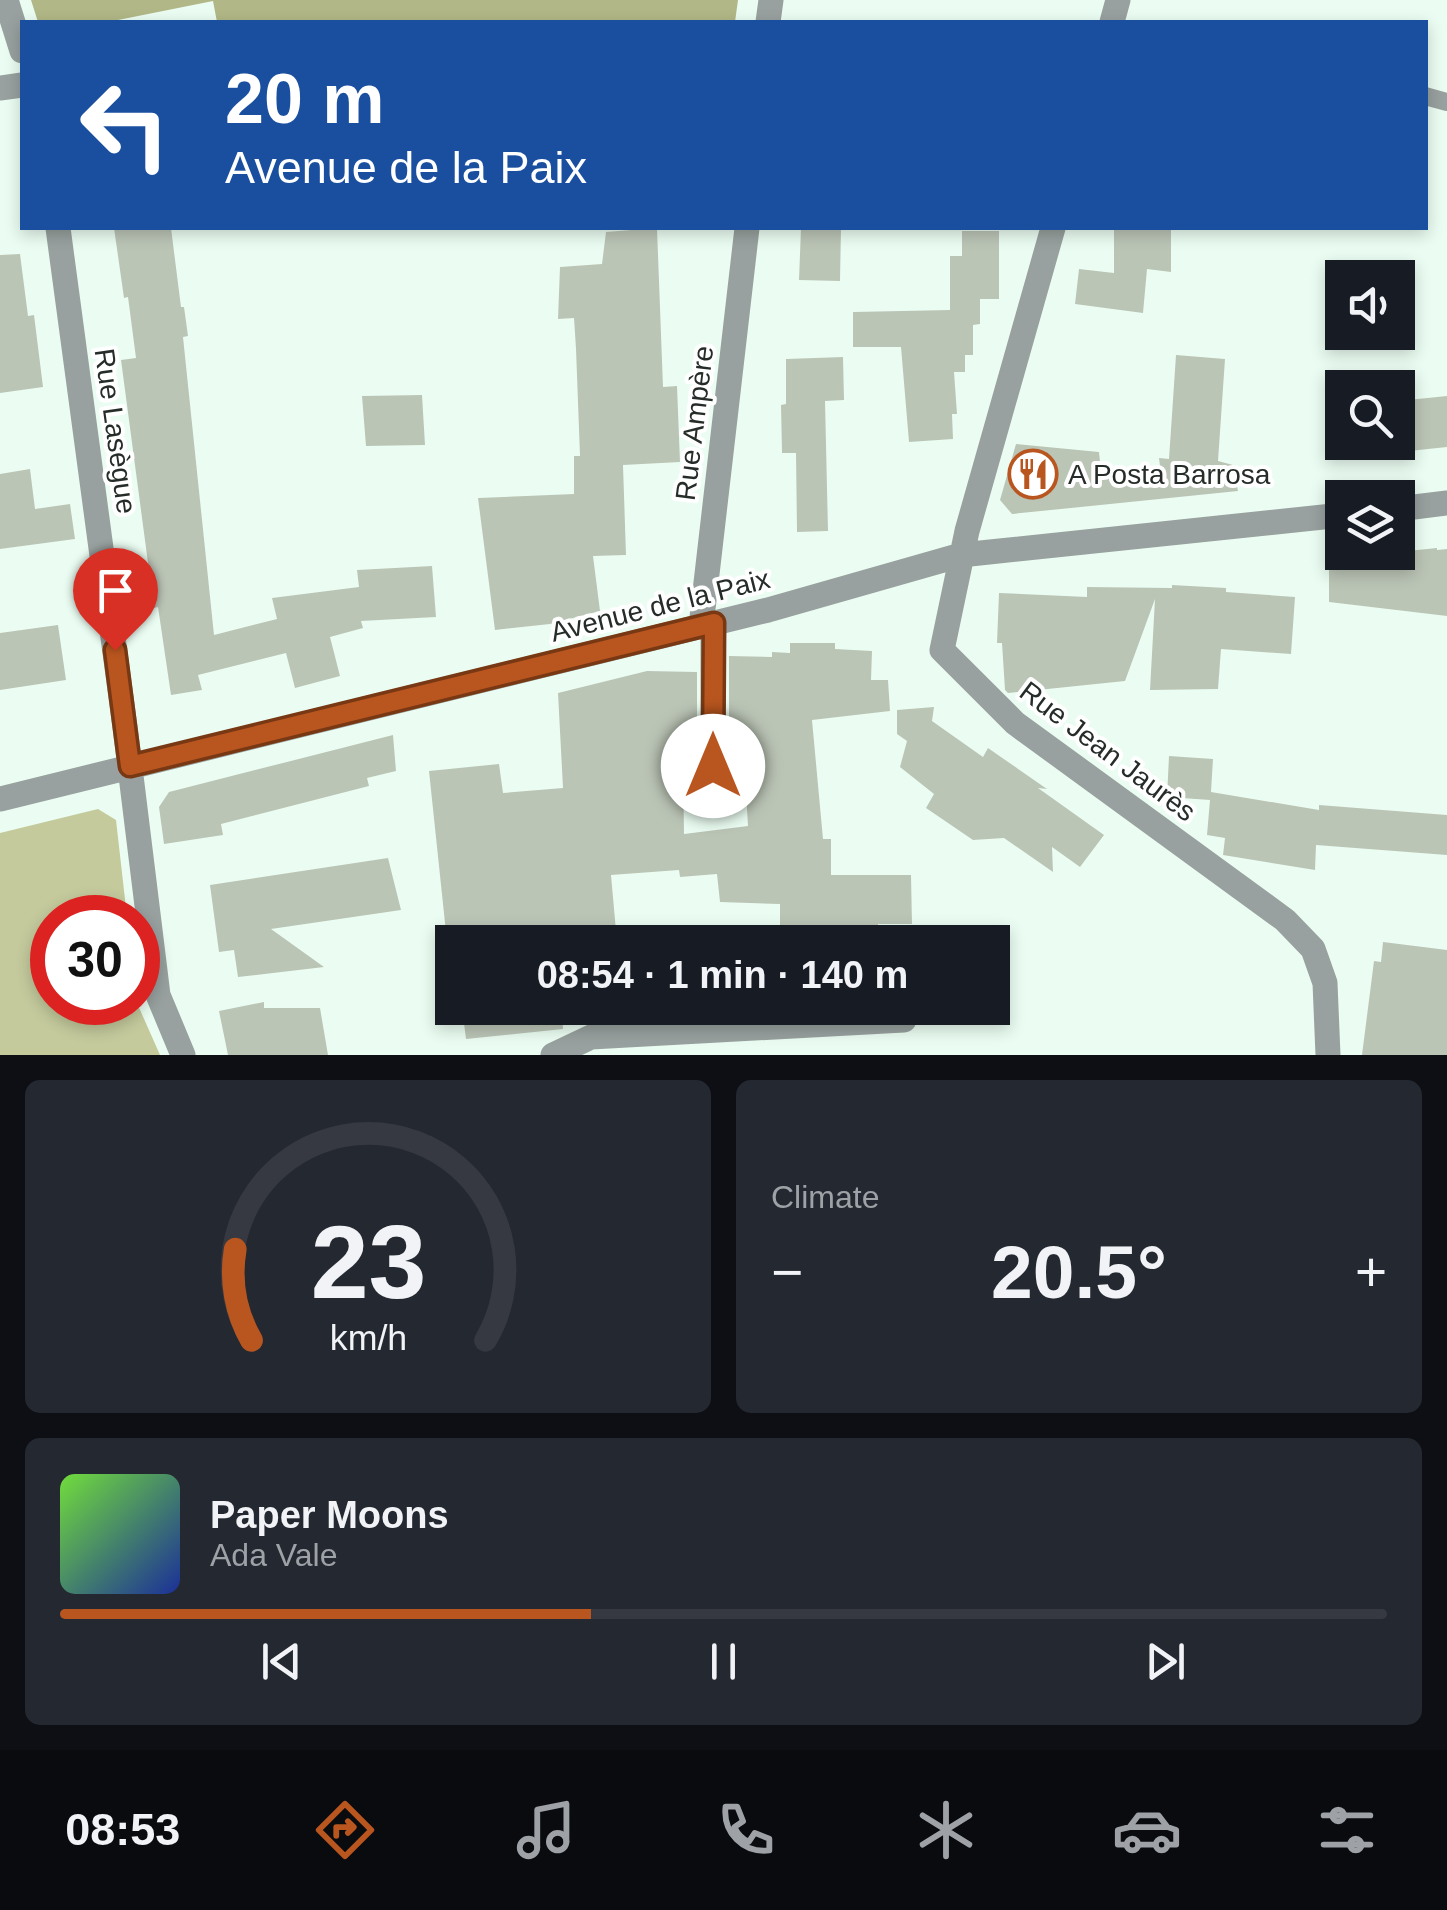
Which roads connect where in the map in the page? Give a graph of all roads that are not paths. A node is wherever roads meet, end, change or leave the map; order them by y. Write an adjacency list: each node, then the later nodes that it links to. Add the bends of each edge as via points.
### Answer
1 (6, 0): 2 (street)
2 (20, 45)
3 (58, 230): 11 (street, Rue Lasègue)
4 (747, 230): 10 (street, Rue Ampère)
5 (1053, 230): 9 (street, Rue Jean Jaurès)
6 (1447, 504): 7 (street)
7 (1415, 507)
8 (1325, 516): 9 (street, Avenue de la Paix)
9 (961, 556): 10 (street, Avenue de la Paix); 17 (street, Rue Jean Jaurès, via 942,650 1015,723 1285,920 1314,949 1324,982)
10 (707, 625): 11 (street, Avenue de la Paix); 12 (street, Rue Ampère)
11 (130, 766): 13 (street, Avenue de la Paix); 15 (street, Rue Lasègue, via 158,996)
12 (713, 766)
13 (0, 799)
14 (812, 1025): 16 (street, via 591,1037)
15 (183, 1055)
16 (554, 1055)
17 (1328, 1055)

